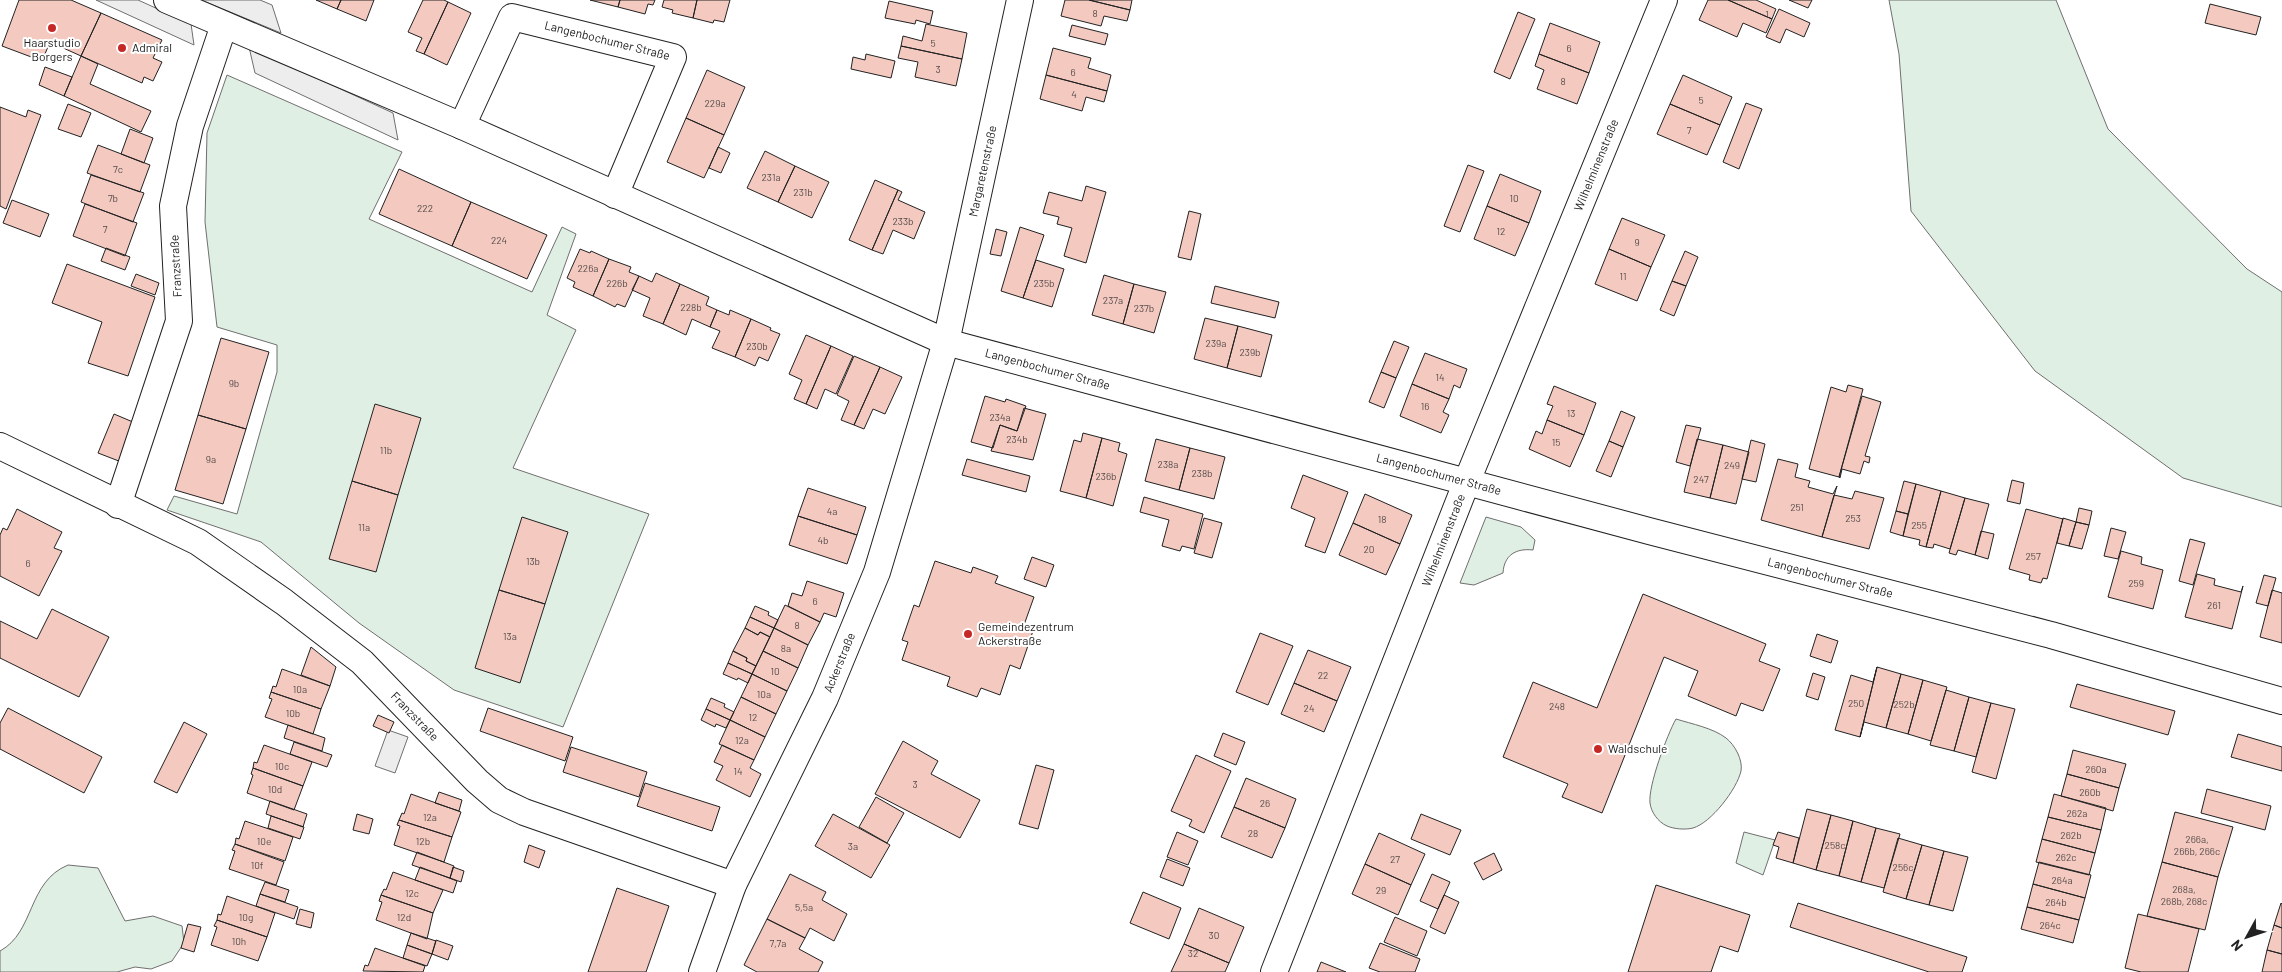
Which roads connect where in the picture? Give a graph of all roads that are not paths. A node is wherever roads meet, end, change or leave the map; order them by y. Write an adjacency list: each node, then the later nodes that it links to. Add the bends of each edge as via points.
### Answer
1 (167, 0): 4 (street, Langenbochumer Straße)
2 (1020, 0): 7 (street, Margaretenstraße)
3 (1664, 0): 9 (street, Wilhelminenstraße)
4 (224, 25): 5 (street, Langenbochumer Straße); 10 (street, Franzstraße, via 190,126 173,206 179,321)
5 (462, 126): 6 (street, Langenbochumer Straße); 6 (street, Langenbochumer Straße, via 512,17 673,57)
6 (615, 194): 7 (street, Langenbochumer Straße)
7 (946, 342): 9 (street, Langenbochumer Straße); 12 (street, Ackerstraße, via 877,572 825,698)
8 (0, 446): 10 (street, Franzstraße)
9 (1467, 481): 11 (street, Langenbochumer Straße, via 2051,635); 14 (street, Wilhelminenstraße)
10 (118, 505): 12 (street, Franzstraße, via 198,542 362,662 499,800 524,812)
11 (2282, 701)
12 (733, 885): 13 (street, Ackerstraße)
13 (702, 972)
14 (1274, 972)

